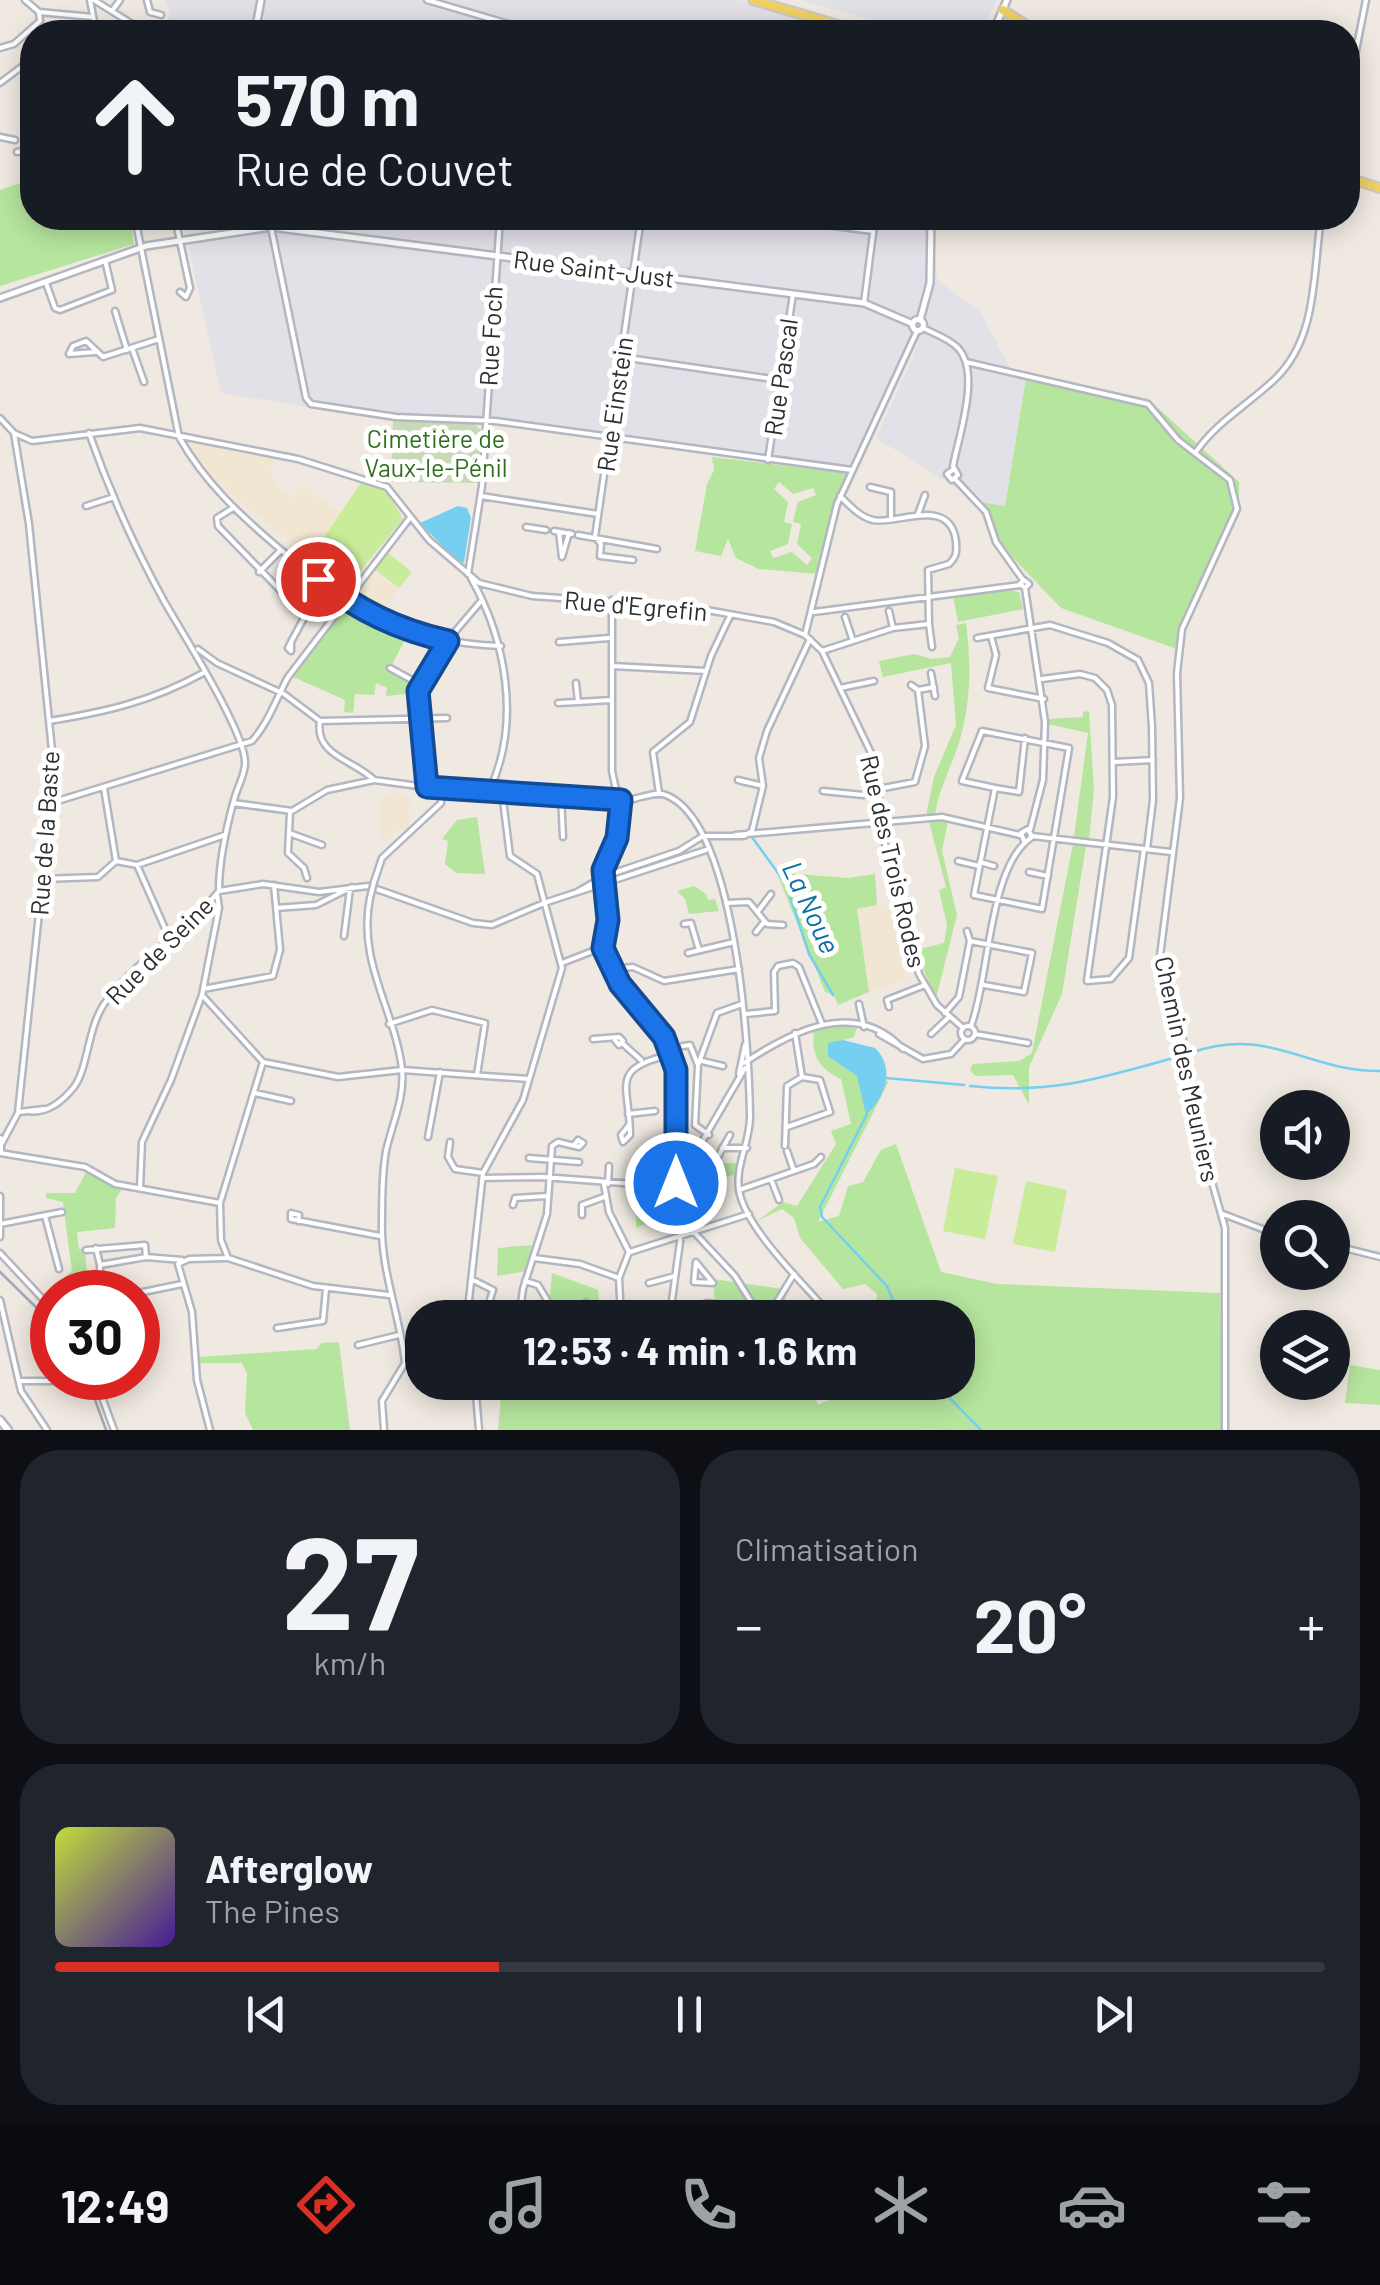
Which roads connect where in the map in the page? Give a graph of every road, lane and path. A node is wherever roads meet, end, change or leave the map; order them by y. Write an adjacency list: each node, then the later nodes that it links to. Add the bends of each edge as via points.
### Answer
1 (25, 0): 11 (street)
2 (92, 0): 10 (street); 13 (street)
3 (120, 0): 10 (street)
4 (146, 0): 12 (street, via 150,12)
5 (427, 0): 17 (street)
6 (753, 0): 18 (main road)
7 (1008, 0): 9 (street)
8 (1366, 0): 21 (street)
9 (1002, 10): 19 (street); 20 (main road)
10 (112, 11): 16 (street)
11 (40, 12): 13 (street); 14 (street)
12 (161, 16)
13 (93, 17): 15 (street)
14 (40, 20)
15 (94, 20)
16 (125, 20)
17 (492, 20)
18 (821, 20)
19 (998, 20)
20 (1021, 20)
21 (1360, 30)
22 (0, 137): 23 (street)
23 (15, 140)
24 (137, 230): 36 (street)
25 (178, 230): 35 (street)
26 (249, 230): 35 (street, Rue Saint-Just)
27 (271, 230): 55 (street, via 309,402 396,418)
28 (294, 230): 37 (street, Rue Saint-Just)
29 (498, 230): 37 (street, Rue Foch)
30 (639, 230): 39 (street, Rue Einstein)
31 (866, 230): 34 (street)
32 (931, 230): 46 (street, via 930,283)
33 (1320, 230): 60 (street, via 1300,346 1281,373 1218,424)
34 (874, 231): 44 (street)
35 (180, 240): 36 (street, Rue Saint-Just); 41 (street, via 190,288 186,297)
36 (141, 248): 38 (street, Rue Saint-Just); 47 (street)
37 (494, 255): 39 (street, Rue Saint-Just); 55 (street, Rue Foch)
38 (105, 260): 40 (street, Rue Saint-Just); 40 (street, via 112,290 60,310)
39 (633, 273): 42 (street, Rue Saint-Just); 50 (street, Rue Einstein)
40 (45, 282): 43 (street, Rue Saint-Just)
41 (180, 292)
42 (792, 294): 44 (street, Rue Saint-Just); 52 (street, Rue Pascal)
43 (0, 298)
44 (864, 303): 46 (street, Rue Saint-Just)
45 (114, 312): 48 (street)
46 (918, 326): 51 (street, via 947,339); 62 (street)
47 (159, 339): 48 (street); 58 (street)
48 (129, 349): 49 (street, via 108,356); 53 (street)
49 (95, 352): 49 (street, via 86,342 69,354)
50 (621, 357): 52 (street); 59 (street, Rue Einstein)
51 (966, 362): 60 (street, Chemin des Meuniers, via 1148,404); 83 (street, via 954,469 946,474 986,512)
52 (780, 380): 61 (street, Rue Pascal)
53 (144, 382)
54 (0, 418): 57 (street)
55 (486, 420): 59 (street); 64 (street, Rue Foch)
56 (88, 433): 57 (street, via 36,441); 58 (street, via 140,428); 67 (street)
57 (14, 434): 130 (street, Rue de la Baste)
58 (179, 437): 69 (street, via 195,468); 73 (street, via 239,444 387,487)
59 (609, 438): 61 (street); 70 (street, Rue Einstein)
60 (1195, 453): 168 (street, Chemin des Meuniers, via 1230,480 1236,509 1188,609 1180,647 1180,798)
61 (768, 460): 62 (street)
62 (852, 470): 65 (street)
63 (870, 487): 72 (street, via 891,492)
64 (481, 496): 70 (street); 82 (street, Rue Foch)
65 (840, 496): 72 (street, via 871,520); 89 (street)
66 (926, 496): 71 (street)
67 (114, 497): 68 (street); 103 (street)
68 (86, 506)
69 (234, 508): 79 (street); 81 (street, via 218,518 218,526)
70 (598, 514): 77 (street, Rue Einstein)
71 (918, 514): 72 (street); 84 (street, via 947,523 955,537 952,562 928,570)
72 (891, 517)
73 (410, 518): 82 (street); 87 (street)
74 (526, 528): 75 (street)
75 (546, 530)
76 (573, 534): 76 (street, via 557,532 562,557); 77 (street)
77 (595, 537): 78 (street); 80 (street, via 600,556)
78 (656, 549)
79 (281, 550): 81 (street); 87 (street)
80 (632, 560)
81 (259, 572): 101 (street, via 305,616)
82 (468, 574): 85 (street, Rue d'Egrefin, via 532,596); 86 (street)
83 (1023, 584): 84 (street); 93 (street)
84 (928, 597): 89 (street); 92 (street)
85 (612, 599): 90 (street, Rue d'Egrefin); 97 (street)
86 (482, 600): 99 (street); 104 (street)
87 (344, 601): 99 (street, via 415,634); 122 (street)
88 (889, 610): 94 (street)
89 (814, 612): 96 (street)
90 (730, 616): 96 (street, Rue d'Egrefin, via 774,622); 111 (street)
91 (846, 616): 100 (street)
92 (929, 624): 94 (street); 105 (street)
93 (1031, 627): 95 (street); 114 (street); 135 (street, via 1071,630 1138,660 1149,682)
94 (893, 628): 100 (street)
95 (991, 636): 98 (street); 125 (street, via 996,655 988,688)
96 (808, 637): 107 (street, Rue des Trois Rodes); 139 (street, via 767,731 759,758)
97 (612, 638): 102 (street); 109 (street)
98 (976, 638)
99 (448, 641): 104 (street); 117 (street)
100 (853, 641): 107 (street)
101 (291, 642)
102 (559, 642)
103 (192, 644): 106 (street); 108 (street)
104 (501, 646): 144 (street, via 502,746)
105 (932, 647)
106 (198, 649): 108 (street); 122 (street)
107 (822, 651): 120 (street, Rue des Trois Rodes)
108 (197, 660): 112 (street)
109 (612, 666): 111 (street); 124 (street)
110 (390, 668): 117 (street)
111 (706, 671): 148 (street, via 690,722 652,757)
112 (203, 673): 130 (street, via 164,695 112,711); 134 (street)
113 (931, 673): 119 (street)
114 (1042, 679): 125 (street); 136 (street, via 1080,674 1102,683 1112,705)
115 (874, 681): 120 (street)
116 (576, 683): 126 (street)
117 (421, 685): 128 (street)
118 (912, 685): 121 (street)
119 (934, 687): 121 (street); 123 (street)
120 (840, 688): 146 (street, Rue des Trois Rodes, via 874,758)
121 (918, 690): 146 (street, via 925,746 915,782)
122 (280, 692): 131 (street); 134 (street, via 269,720)
123 (936, 696)
124 (612, 700): 126 (street); 150 (street, via 612,771)
125 (1044, 700): 133 (street)
126 (578, 702): 127 (street)
127 (558, 703)
128 (420, 718): 129 (street); 131 (street); 140 (street)
129 (447, 718)
130 (48, 720): 151 (street, Rue de la Baste)
131 (320, 721): 137 (street, via 328,750)
132 (1025, 738): 133 (street); 142 (street, via 1019,792); 142 (street, via 982,731 962,780)
133 (1046, 743): 158 (street); 163 (street, via 1069,748)
134 (242, 745): 141 (street); 152 (street, via 245,768)
135 (1153, 760): 136 (street); 167 (street)
136 (1114, 762): 164 (street)
137 (374, 780): 140 (street); 153 (street, via 324,791)
138 (745, 782): 139 (street)
139 (763, 786): 156 (street)
140 (427, 787): 143 (street)
141 (104, 788): 151 (street); 169 (street)
142 (994, 788): 155 (street)
143 (440, 789): 144 (street); 181 (street, via 441,803 382,858)
144 (490, 790): 147 (street)
145 (823, 791): 146 (street)
146 (878, 791): 154 (street, Rue des Trois Rodes)
147 (502, 792): 149 (street); 190 (street, via 510,856 537,874)
148 (659, 794): 150 (street); 160 (street, via 693,816)
149 (561, 795): 150 (street); 161 (street)
150 (620, 800): 176 (street, via 617,838)
151 (51, 803): 178 (street, Rue de la Baste)
152 (233, 803): 153 (street); 159 (street)
153 (290, 811): 157 (street)
154 (882, 822): 155 (street, via 942,816); 156 (street); 210 (street, Rue des Trois Rodes)
155 (986, 828): 162 (street); 171 (street)
156 (752, 831): 160 (street)
157 (288, 832): 165 (street); 177 (street, via 288,854)
158 (1031, 833): 162 (street); 162 (street); 163 (street)
159 (225, 835): 172 (street); 183 (street)
160 (703, 836): 166 (street); 176 (street, via 679,852)
161 (563, 838)
162 (1022, 838): 187 (street)
163 (1056, 838): 164 (street); 175 (street)
164 (1108, 845): 167 (street); 167 (street, via 1085,977 1090,982 1114,977 1129,958)
165 (322, 846)
166 (707, 849): 180 (street); 189 (street)
167 (1146, 849): 168 (street)
168 (1172, 852): 283 (street, Chemin des Meuniers, via 1162,972)
169 (116, 861): 172 (street); 178 (street, via 98,877)
170 (958, 862): 171 (street)
171 (979, 864): 173 (street); 187 (street, via 974,895)
172 (136, 865): 200 (street)
173 (994, 866)
174 (1028, 872): 175 (street)
175 (1048, 876): 187 (street, via 1042,909)
176 (602, 877): 180 (street); 186 (street)
177 (307, 878)
178 (42, 879): 247 (street, Rue de la Baste)
179 (274, 885): 183 (street); 184 (street); 191 (street)
180 (603, 885): 186 (street); 203 (street)
181 (374, 886): 182 (street); 190 (street, via 482,925 512,920); 217 (street, bridge, via 366,922)
182 (351, 888): 184 (street); 188 (street); 198 (street)
183 (218, 892): 200 (street, Rue de Seine); 211 (street)
184 (319, 892): 188 (street)
185 (771, 894): 192 (street)
186 (569, 896): 190 (street)
187 (998, 901): 202 (street)
188 (322, 902): 191 (street)
189 (726, 902): 192 (street, via 747,901); 201 (street)
190 (544, 903): 206 (street)
191 (276, 908): 211 (street, via 280,950 272,976)
192 (758, 912): 193 (street)
193 (764, 922): 195 (street); 197 (street)
194 (684, 924): 204 (street, via 691,922)
195 (783, 926)
196 (966, 931): 199 (street)
197 (756, 932)
198 (344, 936)
199 (970, 940): 202 (street); 216 (street, via 959,997)
200 (171, 942): 247 (street, Rue de Seine, via 104,1004 78,1081 56,1105)
201 (734, 942): 204 (street); 207 (street)
202 (990, 944): 209 (street); 209 (street, via 1032,956 1024,992)
203 (603, 948): 206 (street); 208 (street)
204 (699, 950): 205 (street)
205 (688, 953)
206 (562, 963): 241 (street)
207 (739, 968): 208 (street, via 664,981 634,967); 212 (street)
208 (613, 969): 230 (street)
209 (984, 985): 219 (street)
210 (924, 986): 214 (street, via 887,1000); 216 (street, Rue des Trois Rodes)
211 (203, 992): 232 (street); 273 (street, via 142,1142)
212 (743, 1004): 215 (street); 233 (street, via 717,1013)
213 (860, 1004): 220 (street)
214 (889, 1007)
215 (744, 1014): 218 (street, via 775,1011 774,972 793,963); 226 (street)
216 (947, 1015): 221 (street, Rue des Trois Rodes); 223 (street)
217 (388, 1024): 236 (street); 238 (street, via 432,1010 485,1023)
218 (822, 1024): 220 (street); 222 (street)
219 (971, 1026): 221 (street); 224 (street)
220 (864, 1027): 227 (street, via 933,1060)
221 (962, 1028): 227 (street)
222 (795, 1032): 234 (street); 239 (street)
223 (931, 1034)
224 (976, 1034): 227 (street); 228 (street)
225 (593, 1038): 231 (street, via 622,1043)
226 (746, 1039): 234 (street); 234 (street)
227 (964, 1040)
228 (1028, 1043)
229 (683, 1046): 233 (street)
230 (670, 1054): 231 (street); 272 (street, via 678,1097)
231 (642, 1061): 248 (street, via 624,1083)
232 (264, 1062): 236 (street, via 338,1077); 244 (street)
233 (700, 1063): 235 (street); 251 (street, via 695,1126)
234 (748, 1063): 240 (street); 242 (street); 243 (street)
235 (724, 1066)
236 (402, 1070): 237 (street); 292 (street, via 384,1161)
237 (440, 1072): 238 (street); 253 (street)
238 (477, 1074): 241 (street)
239 (802, 1078): 250 (street, via 785,1090); 250 (street, via 823,1083 830,1112)
240 (738, 1079): 242 (street); 251 (street)
241 (529, 1080): 267 (street)
242 (746, 1080): 243 (street)
243 (748, 1088): 258 (street)
244 (254, 1093): 245 (street); 279 (street)
245 (291, 1100)
246 (655, 1111): 248 (street)
247 (18, 1113): 256 (street)
248 (628, 1114): 249 (street)
249 (630, 1125)
250 (786, 1126): 266 (street)
251 (708, 1135): 272 (street)
252 (730, 1135): 257 (street)
253 (428, 1138)
254 (450, 1142): 267 (street, via 455,1169)
255 (576, 1144): 261 (street, via 552,1146)
256 (2, 1147): 273 (street)
257 (722, 1148): 258 (street); 263 (street)
258 (746, 1148): 274 (street)
259 (821, 1156): 266 (street)
260 (529, 1158): 261 (street)
261 (549, 1160): 262 (street); 268 (street)
262 (579, 1162)
263 (714, 1162)
264 (609, 1166): 270 (street)
265 (658, 1170): 271 (street)
266 (794, 1171): 269 (street)
267 (483, 1176): 268 (street); 311 (street)
268 (548, 1178): 270 (street); 276 (street)
269 (771, 1179): 274 (street); 278 (street)
270 (606, 1184): 271 (street); 277 (street)
271 (657, 1186): 272 (street)
272 (676, 1187): 286 (street)
273 (140, 1188): 279 (street)
274 (739, 1190): 282 (street)
275 (0, 1196): 288 (street)
276 (547, 1196): 280 (street, via 515,1198); 302 (street)
277 (604, 1198): 285 (street, via 582,1205); 297 (street)
278 (780, 1200)
279 (220, 1203): 301 (street)
280 (512, 1205)
281 (62, 1212): 284 (street)
282 (749, 1214): 290 (street); 308 (street)
283 (1223, 1214): 289 (street); 344 (street, Chemin des Meuniers)
284 (45, 1215): 288 (street); 305 (street)
285 (582, 1215)
286 (679, 1216): 290 (street); 291 (street)
287 (298, 1221): 292 (street)
288 (1, 1224): 293 (street)
289 (1260, 1228)
290 (691, 1231): 291 (street); 326 (street)
291 (680, 1235): 297 (street); 309 (street)
292 (382, 1236): 318 (street)
293 (0, 1237)
294 (96, 1248): 296 (street); 300 (street, via 145,1244); 304 (street)
295 (1350, 1249): 299 (street)
296 (86, 1250)
297 (629, 1252): 310 (street)
298 (0, 1253): 315 (street)
299 (1380, 1256)
300 (146, 1257): 303 (street); 304 (street)
301 (228, 1258): 303 (street); 317 (street)
302 (534, 1258): 310 (street); 312 (street)
303 (182, 1260): 314 (street)
304 (100, 1265): 306 (street)
305 (59, 1269)
306 (100, 1270)
307 (695, 1270): 307 (street, via 694,1282 714,1282 698,1262)
308 (794, 1274): 327 (street); 328 (street)
309 (676, 1276): 313 (street); 325 (street)
310 (619, 1278): 324 (street)
311 (473, 1280): 320 (street); 321 (street, via 493,1290)
312 (525, 1281): 322 (street); 323 (street, via 538,1285)
313 (649, 1282)
314 (182, 1284): 316 (street); 341 (street)
315 (30, 1285)
316 (160, 1288)
317 (326, 1288): 318 (street); 329 (street, via 323,1321)
318 (389, 1295): 330 (street)
319 (0, 1300): 333 (street)
320 (470, 1300)
321 (490, 1300)
322 (522, 1300)
323 (547, 1300)
324 (620, 1300)
325 (671, 1300)
326 (750, 1300)
327 (778, 1300)
328 (817, 1300)
329 (277, 1328)
330 (399, 1335): 331 (street); 332 (street)
331 (358, 1345)
332 (405, 1363): 342 (street, via 382,1400)
333 (20, 1380): 334 (street); 339 (street)
334 (30, 1380)
335 (104, 1400): 340 (street)
336 (476, 1400): 343 (street)
337 (0, 1420): 338 (main road)
338 (8, 1430)
339 (47, 1430)
340 (114, 1430)
341 (210, 1430)
342 (384, 1430)
343 (479, 1430)
344 (1225, 1430)

